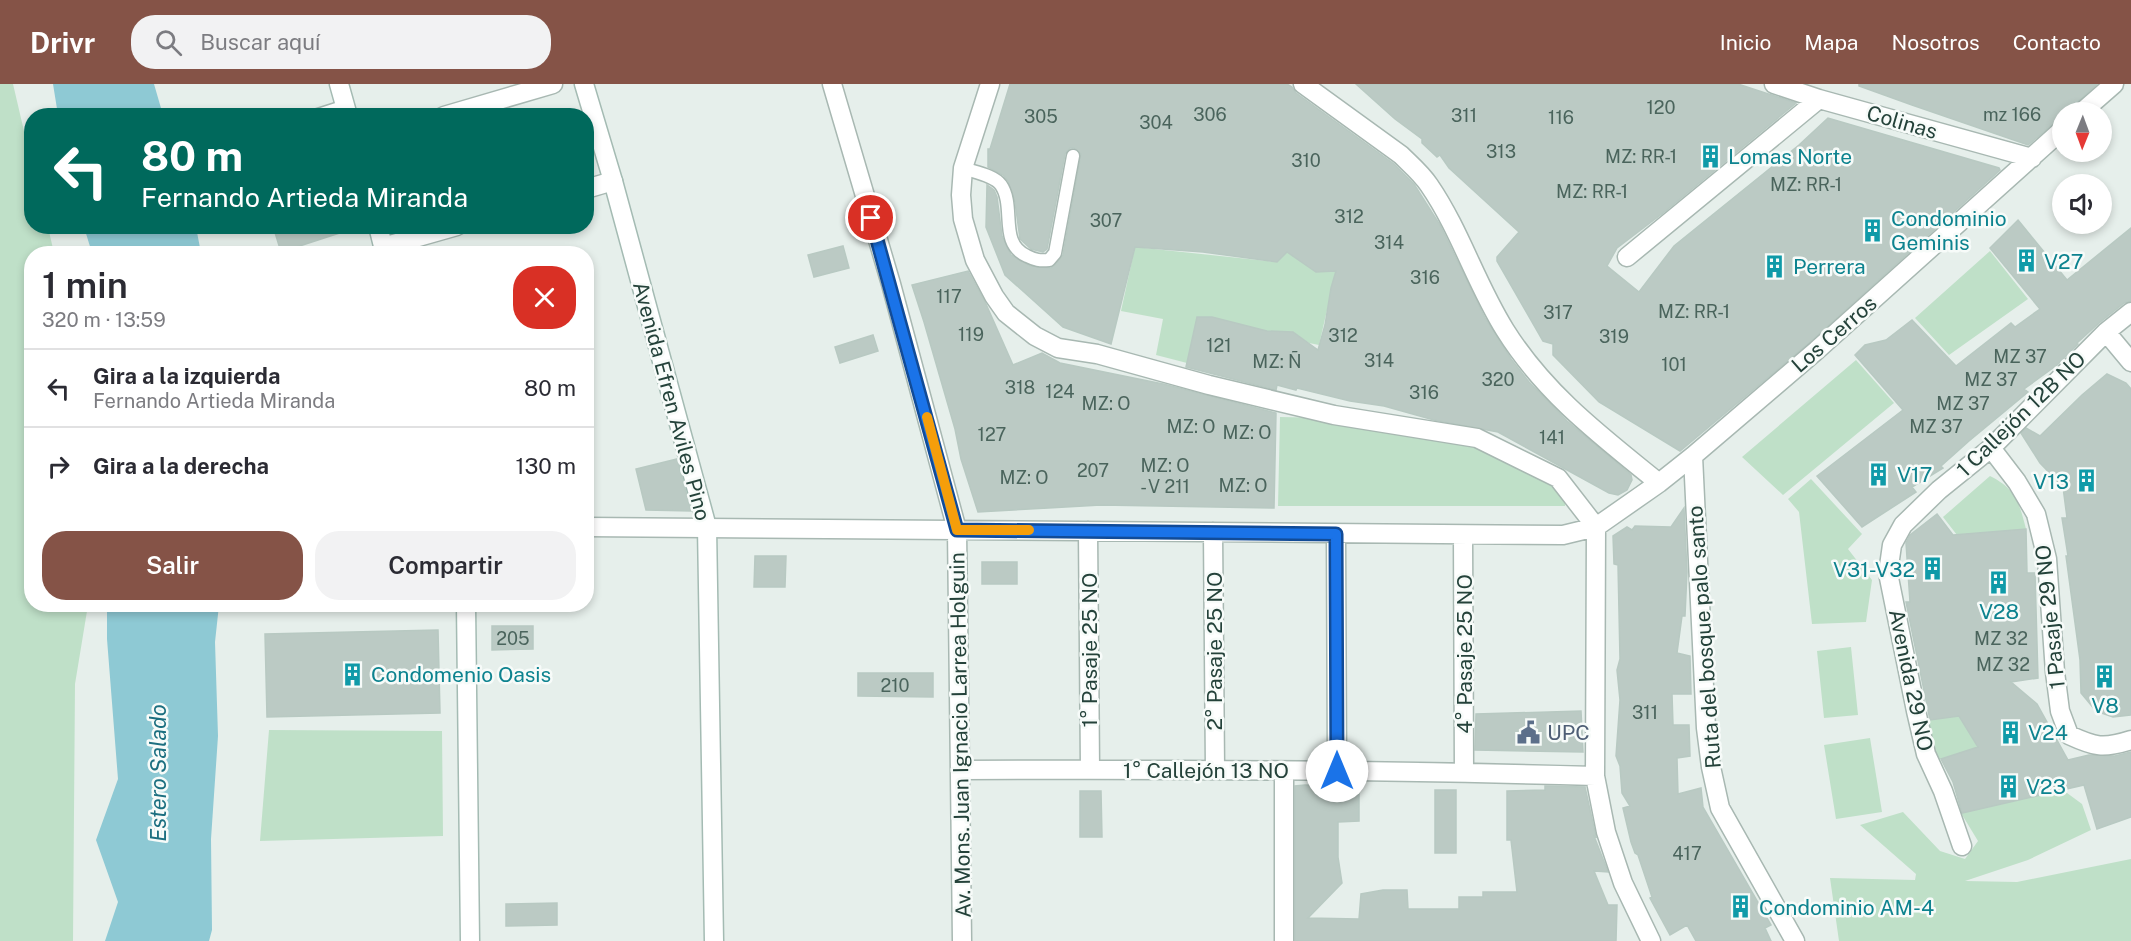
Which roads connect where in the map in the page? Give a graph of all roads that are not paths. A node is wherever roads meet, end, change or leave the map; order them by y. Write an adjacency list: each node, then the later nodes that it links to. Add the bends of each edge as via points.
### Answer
1 (339, 84): 11 (street)
2 (553, 84): 12 (street)
3 (584, 84): 13 (street, Avenida Efren Aviles Pino)
4 (832, 84): 33 (street, Av. Mons. Juan Ignacio Larrea Holguin)
5 (990, 84): 18 (street)
6 (1303, 84): 29 (street, via 1415,169 1441,206 1494,312 1533,369 1573,413)
7 (1774, 84): 9 (street, Colinas)
8 (2114, 84): 10 (street)
9 (1819, 99): 17 (street, Colinas); 23 (street)
10 (2093, 102)
11 (346, 108)
12 (471, 108)
13 (591, 108)
14 (594, 117): 19 (street, Avenida Efren Aviles Pino)
15 (2052, 139): 17 (street, Los Cerros)
16 (1073, 156): 18 (lane, via 1055,253 1049,260 1038,261 1021,254 1009,237 1006,199 1000,184)
17 (2032, 158): 28 (street, Los Cerros)
18 (963, 168): 32 (street, via 963,219 975,260 1006,313 1035,336 1058,348 1096,354 1334,415 1477,438 1558,478)
19 (613, 181): 20 (street); 31 (street, Avenida Efren Aviles Pino)
20 (594, 187)
21 (433, 234): 22 (street)
22 (396, 246)
23 (1627, 257)
24 (2131, 312): 25 (street, 1 Callejón 12B NO)
25 (2106, 332): 26 (street); 27 (street, 1 Callejón 12B NO)
26 (2131, 362)
27 (1991, 448): 38 (street, 1 Callejón 12B NO, via 1903,525); 40 (street, 1 Pasaje 29 NO, via 2036,514 2047,559 2060,711 2069,735 2094,746)
28 (1693, 456): 29 (street, Los Cerros); 54 (street, Ruta del bosque palo santo, via 1711,767 1720,808)
29 (1659, 483): 32 (street, Los Cerros)
30 (594, 527): 31 (street)
31 (707, 527): 33 (street); 50 (street, Avenida Efren Aviles Pino)
32 (1596, 527): 37 (street, via 1563,535); 47 (street)
33 (957, 530): 34 (street); 42 (street, Av. Mons. Juan Ignacio Larrea Holguin)
34 (1088, 531): 35 (street); 41 (street, 1° Pasaje 25 NO)
35 (1213, 532): 36 (street); 43 (street, 2° Pasaje 25 NO)
36 (1336, 534): 37 (street); 45 (street)
37 (1463, 535): 46 (street, 4° Pasaje 25 NO)
38 (1892, 546): 48 (street, Avenida 29 NO, via 1888,573 1921,732)
39 (466, 612): 49 (street)
40 (2131, 740)
41 (1090, 769): 42 (street, 1° Callejón 13 NO); 43 (street, 1° Callejón 13 NO)
42 (961, 770): 51 (street, Av. Mons. Juan Ignacio Larrea Holguin)
43 (1215, 770): 44 (street, 1° Callejón 13 NO)
44 (1284, 771): 45 (street, 1° Callejón 13 NO); 52 (street)
45 (1337, 771): 46 (street, 1° Callejón 13 NO)
46 (1464, 772): 47 (street, 1° Callejón 13 NO)
47 (1595, 776): 53 (street, via 1606,832 1623,883)
48 (1962, 846)
49 (470, 941)
50 (714, 941)
51 (962, 941)
52 (1284, 941)
53 (1651, 941)
54 (1795, 941)

